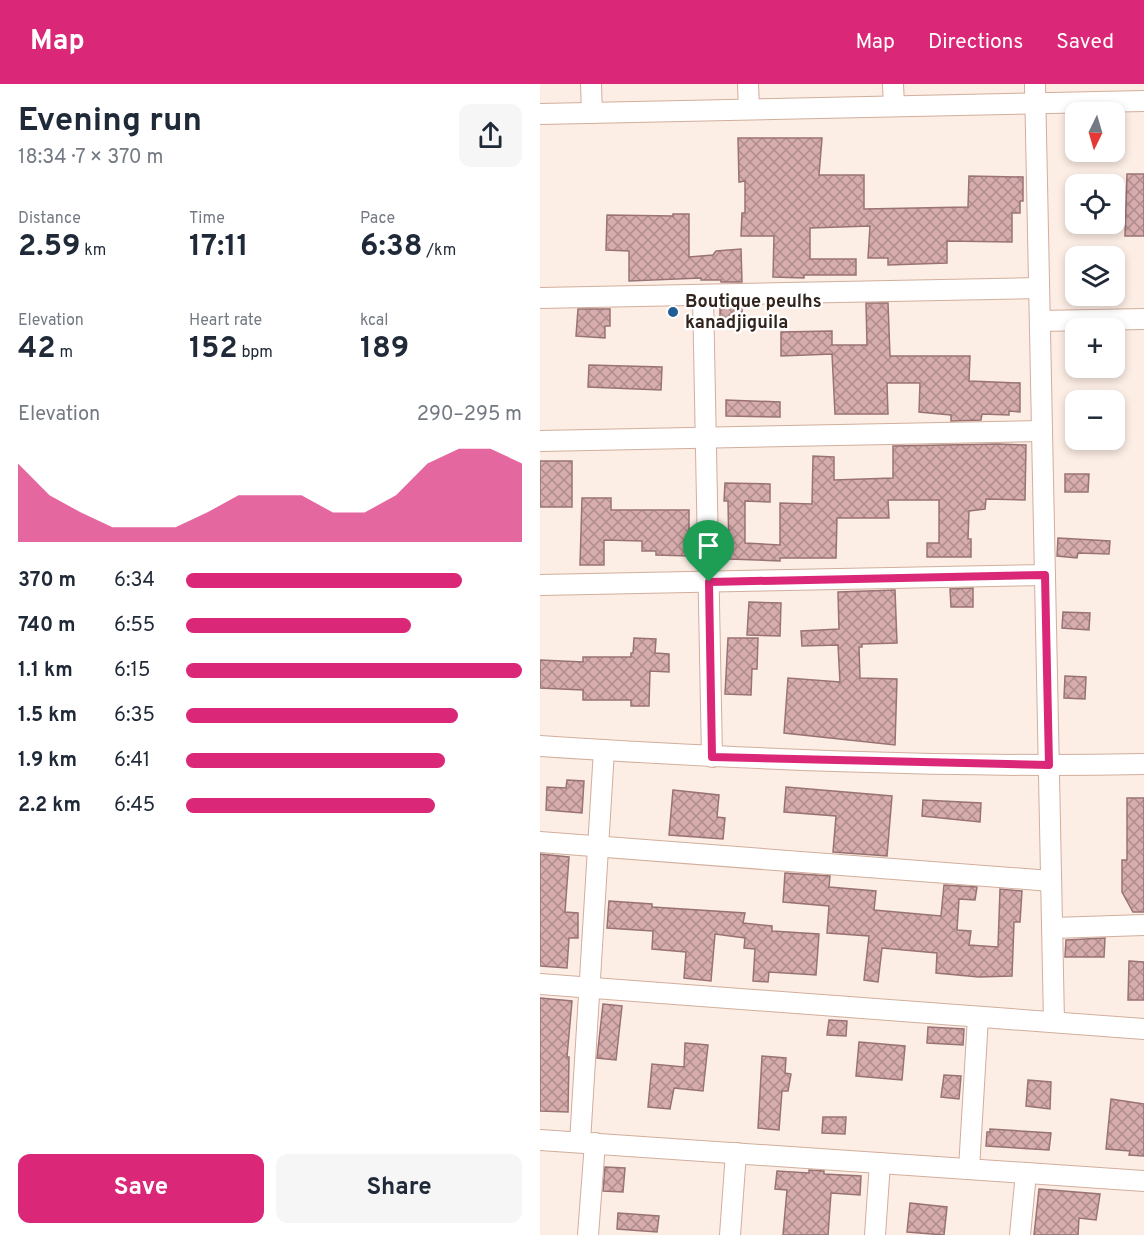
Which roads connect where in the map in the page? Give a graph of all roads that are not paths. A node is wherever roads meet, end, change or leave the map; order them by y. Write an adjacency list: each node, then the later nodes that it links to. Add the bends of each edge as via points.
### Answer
1 (591, 84): 8 (street)
2 (748, 84): 7 (street)
3 (893, 84): 6 (street)
4 (1035, 94): 5 (street); 6 (street); 10 (street)
5 (1144, 101)
6 (894, 106): 7 (street)
7 (749, 109): 8 (street)
8 (592, 112): 9 (street)
9 (540, 114)
10 (1039, 288): 11 (street); 14 (street)
11 (703, 295): 12 (street); 16 (street)
12 (540, 298)
13 (1144, 319): 14 (street)
14 (1040, 321): 15 (street)
15 (1042, 431): 16 (street); 18 (street)
16 (706, 438): 17 (street); 19 (street)
17 (540, 441)
18 (1045, 575): 19 (street); 25 (street)
19 (709, 582): 20 (street); 23 (street)
20 (540, 585)
21 (540, 746): 22 (street)
22 (604, 750): 23 (street); 27 (street)
23 (712, 757): 25 (street)
24 (1144, 764): 25 (street)
25 (1049, 765): 28 (street)
26 (540, 842): 27 (street)
27 (598, 847): 28 (street); 32 (street)
28 (1052, 881): 30 (street)
29 (1144, 925): 30 (street)
30 (1053, 928): 34 (street)
31 (540, 984): 32 (street)
32 (590, 988): 33 (street); 37 (street)
33 (978, 1017): 34 (street); 40 (street)
34 (1054, 1022): 35 (street)
35 (1144, 1029)
36 (540, 1140): 37 (street)
37 (588, 1143): 38 (street); 43 (street)
38 (736, 1153): 39 (street); 44 (street)
39 (880, 1163): 40 (street); 45 (street)
40 (969, 1169): 41 (street)
41 (1026, 1173): 42 (street); 46 (street)
42 (1144, 1181)
43 (588, 1235)
44 (730, 1235)
45 (875, 1235)
46 (1020, 1235)

